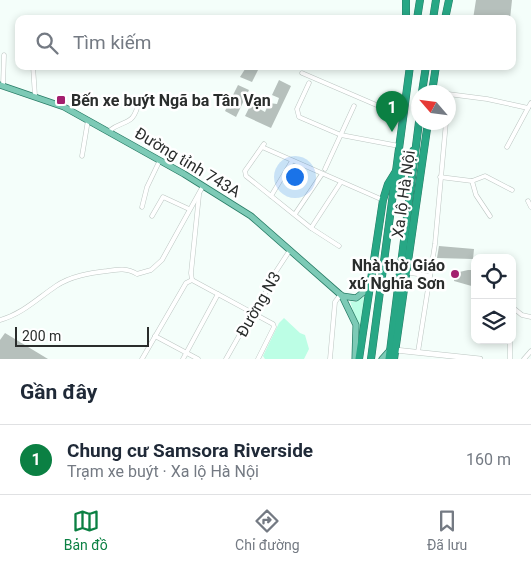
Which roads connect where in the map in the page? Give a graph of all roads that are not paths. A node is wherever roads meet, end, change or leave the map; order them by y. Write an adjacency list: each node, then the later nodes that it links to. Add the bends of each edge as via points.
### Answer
1 (406, 0): 5 (highway)
2 (420, 0): 6 (highway)
3 (436, 0): 7 (highway)
4 (449, 0): 8 (highway)
5 (406, 15)
6 (418, 15)
7 (434, 15)
8 (446, 15)
9 (4, 55): 21 (street)
10 (33, 70): 24 (street)
11 (405, 70): 22 (highway)
12 (409, 70): 22 (highway, Xa lộ Hà Nội)
13 (425, 70): 16 (highway)
14 (435, 70): 20 (highway)
15 (302, 73): 29 (street)
16 (424, 76): 18 (highway); 19 (highway)
17 (308, 83): 35 (street, via 297,115)
18 (423, 85)
19 (428, 85)
20 (433, 85)
21 (1, 86): 24 (main road, Đường tỉnh 743A)
22 (406, 91): 29 (highway, Xa lộ Hà Nội)
23 (456, 95): 28 (street)
24 (35, 96): 30 (main road, Đường tỉnh 743A)
25 (139, 101): 34 (street, via 129,122)
26 (531, 103): 28 (street)
27 (354, 106): 35 (street)
28 (528, 108): 38 (street)
29 (402, 116): 36 (highway, Xa lộ Hà Nội)
30 (88, 120): 34 (main road, Đường tỉnh 743A); 39 (street)
31 (417, 130): 37 (highway, Xa lộ Hà Nội)
32 (427, 130): 64 (highway, Xa lộ Hà Nội)
33 (445, 130): 45 (street)
34 (109, 131): 41 (main road, Đường tỉnh 743A)
35 (341, 135): 36 (street); 42 (street)
36 (399, 146): 43 (highway, Xa lộ Hà Nội)
37 (416, 146): 60 (highway, Xa lộ Hà Nội, via 402,175); 64 (highway, Xa lộ Hà Nội)
38 (507, 147)
39 (82, 156)
40 (292, 161): 44 (street); 51 (street); 51 (street, via 263,145 245,174)
41 (160, 162): 48 (main road, Đường tỉnh 743A); 54 (street)
42 (325, 168)
43 (398, 169): 52 (highway, Xa lộ Hà Nội); 60 (highway, Xa lộ Hà Nội)
44 (322, 174): 47 (street); 57 (street)
45 (440, 177): 46 (street); 65 (street)
46 (472, 181): 49 (street, via 487,176); 59 (street, via 476,196)
47 (341, 182): 52 (street); 61 (street)
48 (203, 186): 50 (street); 63 (main road, Đường tỉnh 743A, via 251,216)
49 (512, 190)
50 (199, 194): 56 (street); 66 (street)
51 (271, 196): 57 (street)
52 (383, 200): 67 (highway, Xa lộ Hà Nội)
53 (528, 201): 55 (street)
54 (142, 207)
55 (531, 207)
56 (189, 209): 58 (street, via 163,196); 73 (street, via 167,252 151,270 137,274 118,269 73,278 57,285 22,311)
57 (294, 214): 61 (street)
58 (152, 216)
59 (490, 216)
60 (390, 225): 88 (highway)
61 (311, 228): 62 (street)
62 (339, 246)
63 (290, 250): 69 (main road, Đường tỉnh 743A); 71 (street, Đường N3)
64 (403, 271): 65 (street); 76 (highway, Xa lộ Hà Nội)
65 (430, 276): 78 (street)
66 (192, 280): 68 (street); 74 (street, via 186,283)
67 (370, 286): 69 (main road, via 356,298); 87 (highway, Xa lộ Hà Nội)
68 (218, 294): 71 (street); 79 (street)
69 (341, 295): 85 (street, via 335,302); 86 (main road, Đường tỉnh 743A, via 356,325)
70 (516, 310): 72 (street)
71 (252, 312): 83 (street, Đường N3); 84 (street, via 274,327)
72 (531, 317)
73 (0, 320)
74 (155, 336): 79 (street); 80 (street)
75 (510, 344): 93 (street)
76 (393, 350): 78 (main road); 89 (main road); 90 (highway, Xa lộ Hà Nội); 91 (highway, Xa lộ Hà Nội)
77 (531, 351): 94 (street)
78 (418, 352): 92 (main road)
79 (186, 353): 81 (street); 82 (street)
80 (142, 359)
81 (183, 359)
82 (198, 359)
83 (226, 359)
84 (258, 359)
85 (330, 359)
86 (355, 359)
87 (359, 359)
88 (371, 359)
89 (382, 359)
90 (389, 359)
91 (394, 359)
92 (480, 359)
93 (510, 359)
94 (524, 359)

